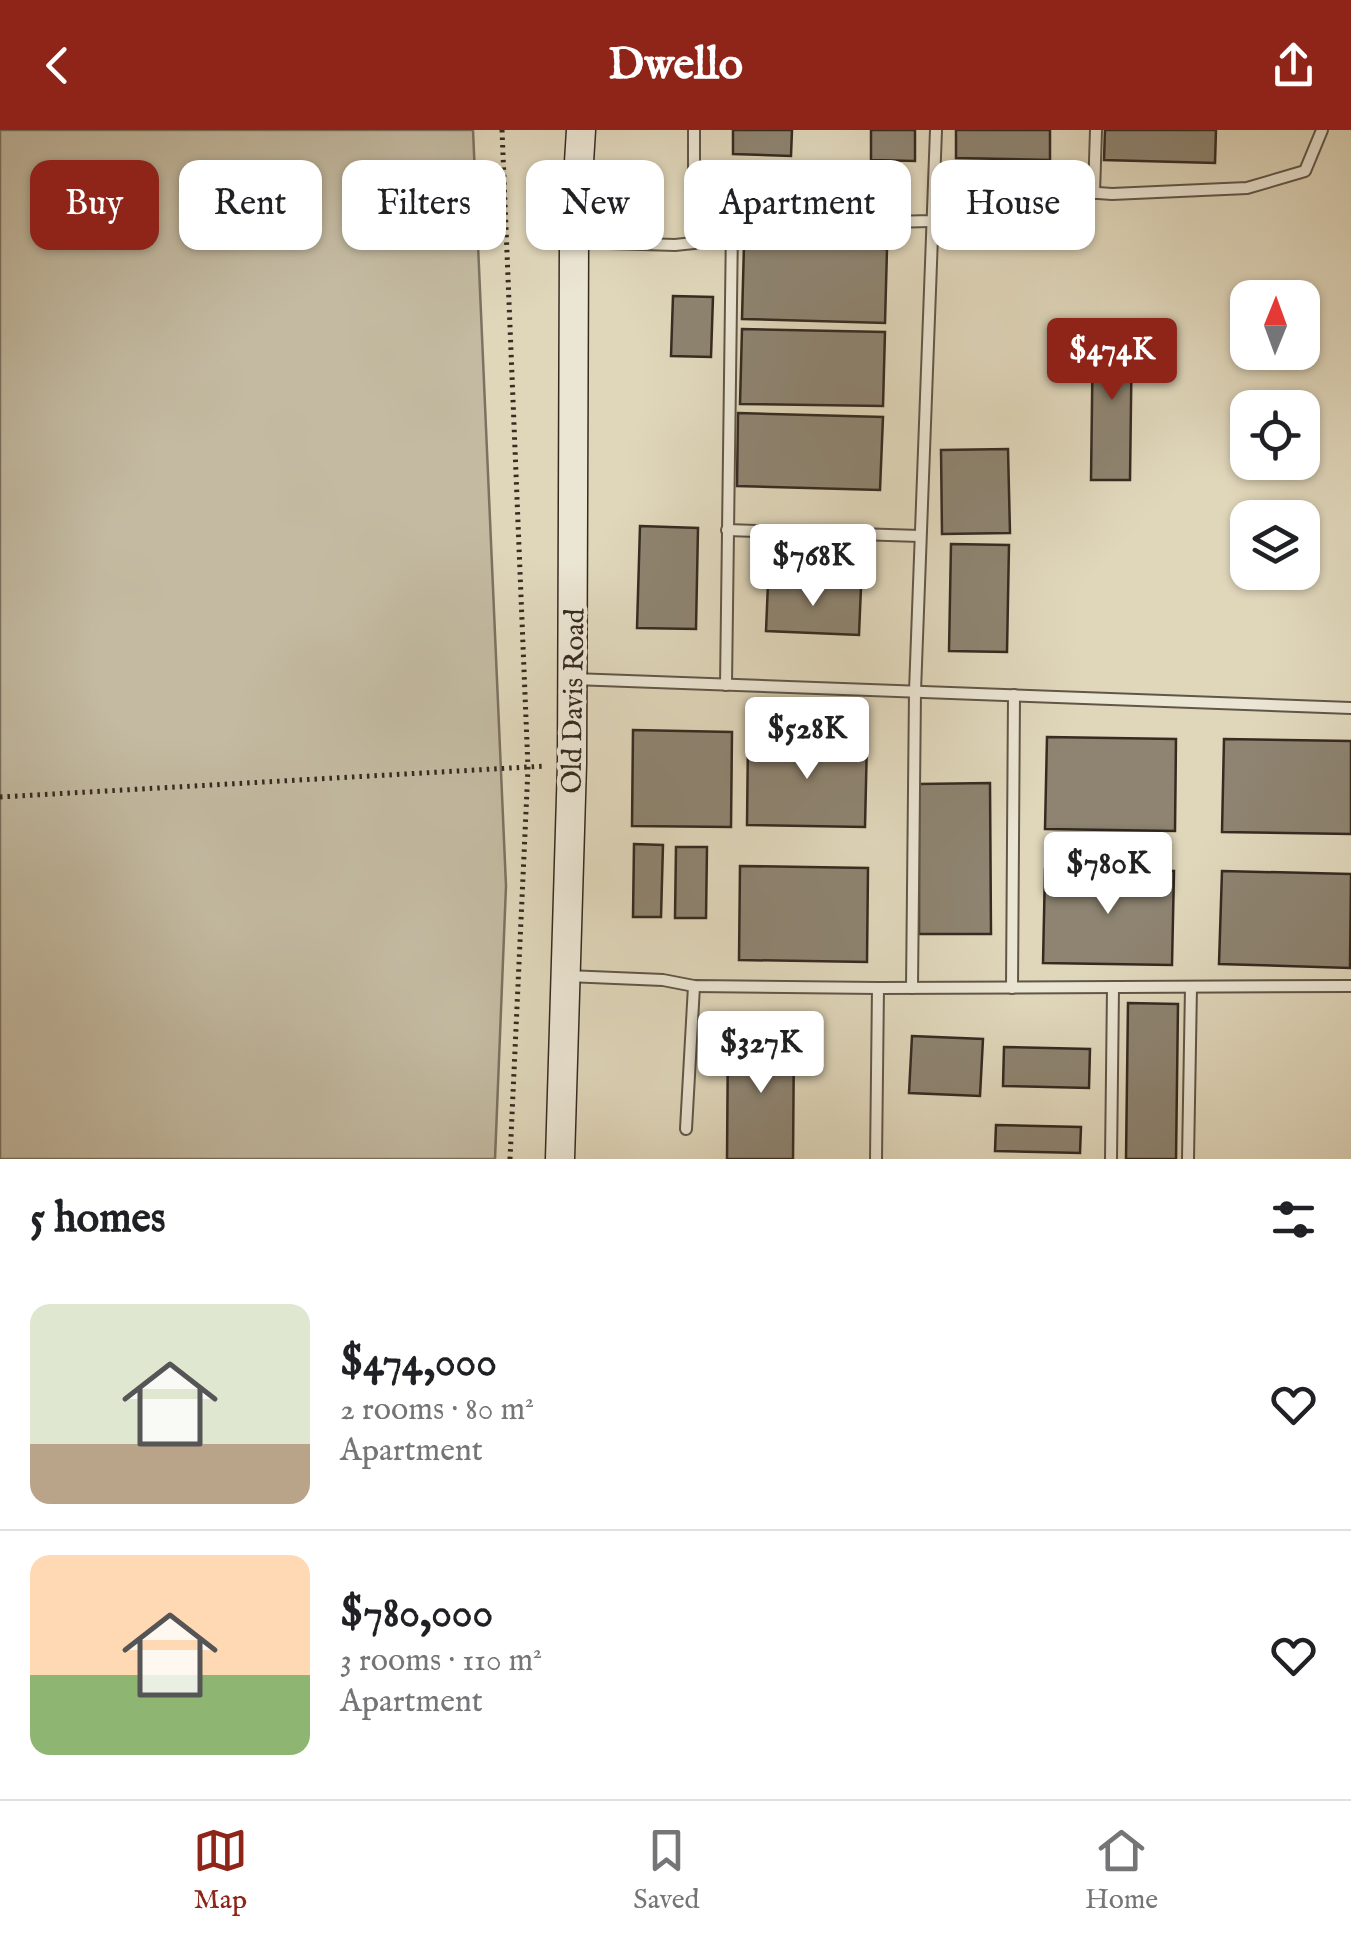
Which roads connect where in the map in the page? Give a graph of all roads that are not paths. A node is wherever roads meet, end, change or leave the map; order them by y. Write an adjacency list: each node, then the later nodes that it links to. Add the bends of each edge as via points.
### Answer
1 (566, 130): 7 (street, Old Davis Road)
2 (581, 130): 8 (street, Old Davis Road)
3 (694, 130): 9 (lane)
4 (936, 130): 13 (lane)
5 (1096, 130): 10 (lane)
6 (1322, 130): 11 (lane, via 1304,171 1247,188)
7 (568, 160)
8 (579, 160)
9 (694, 160)
10 (1095, 162)
11 (1095, 193)
12 (911, 221): 13 (lane)
13 (930, 221): 17 (lane)
14 (574, 250): 18 (street, Old Davis Road)
15 (732, 250): 16 (lane)
16 (727, 530): 17 (lane); 19 (lane)
17 (920, 536): 20 (lane)
18 (573, 679): 19 (lane); 23 (street, Old Davis Road)
19 (726, 685): 20 (lane)
20 (915, 691): 21 (lane); 28 (lane)
21 (1014, 694): 22 (lane); 29 (lane)
22 (1351, 708)
23 (566, 976): 24 (lane); 32 (street, Old Davis Road)
24 (694, 986): 27 (lane); 31 (lane)
25 (1351, 986): 26 (lane)
26 (1191, 987): 30 (lane); 35 (lane)
27 (878, 988): 28 (lane); 33 (lane)
28 (912, 988): 29 (lane)
29 (1012, 988): 30 (lane)
30 (1113, 988): 34 (lane)
31 (686, 1129)
32 (560, 1159)
33 (876, 1159)
34 (1111, 1159)
35 (1188, 1159)

